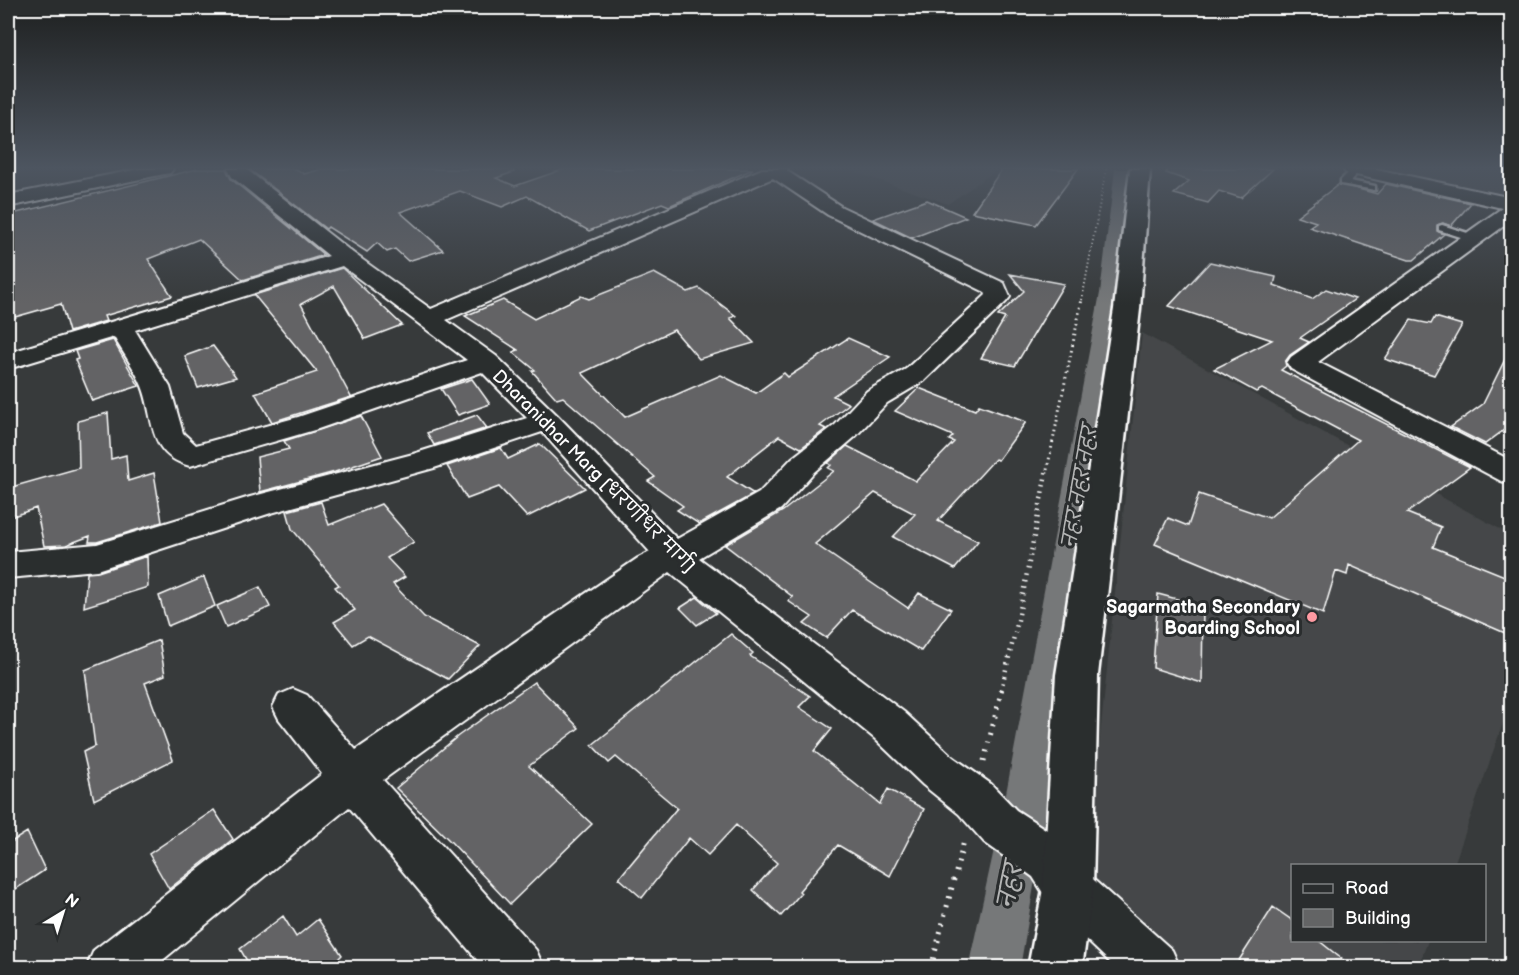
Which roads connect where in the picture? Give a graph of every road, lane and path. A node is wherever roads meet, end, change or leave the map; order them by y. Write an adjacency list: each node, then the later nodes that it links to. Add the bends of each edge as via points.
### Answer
1 (291, 214): 9 (street, Dharanidhar Marg [धरणीधर मार्ग])
2 (670, 214): 10 (street)
3 (842, 214): 16 (street, via 996,288 998,297 915,375 877,397 770,501)
4 (1098, 214): 20 (path, via 1018,620)
5 (1136, 214): 21 (street, via 1127,309 1077,675)
6 (1506, 214): 8 (street)
7 (1442, 228): 8 (lane)
8 (1473, 238): 15 (street, via 1299,363)
9 (345, 258): 10 (street, Dharanidhar Marg [धरणीधर मार्ग]); 11 (street)
10 (429, 319): 13 (street, Dharanidhar Marg [धरणीधर मार्ग])
11 (120, 326): 12 (street); 13 (street, via 156,387 169,437 190,456 308,423)
12 (8, 361)
13 (487, 362): 14 (street, Dharanidhar Marg [धरणीधर मार्ग])
14 (547, 421): 16 (street, Dharanidhar Marg [धरणीधर मार्ग]); 17 (street, via 97,557)
15 (1512, 474)
16 (674, 557): 19 (street, via 650,567); 20 (street, Dharanidhar Marg [धरणीधर मार्ग], via 889,725)
17 (8, 565)
18 (293, 707): 19 (street)
19 (352, 777): 22 (street); 23 (street)
20 (988, 812): 21 (street, Dharanidhar Marg [धरणीधर मार्ग]); 24 (path)
21 (1059, 875): 25 (street); 26 (street)
22 (112, 968)
23 (518, 968)
24 (931, 968)
25 (1055, 968)
26 (1154, 968)

